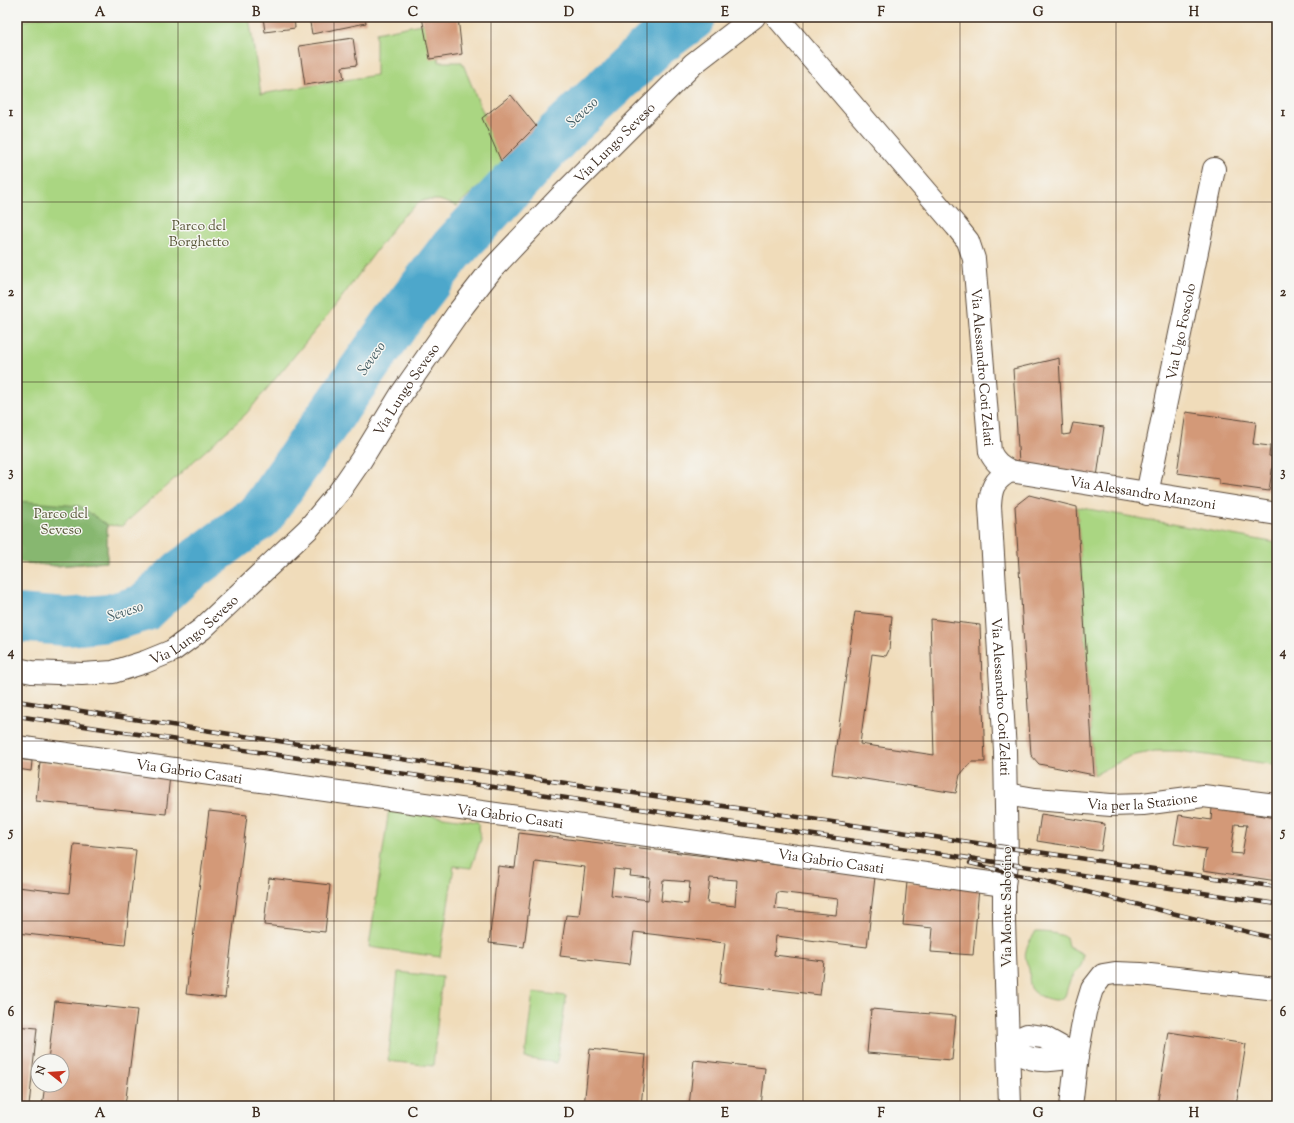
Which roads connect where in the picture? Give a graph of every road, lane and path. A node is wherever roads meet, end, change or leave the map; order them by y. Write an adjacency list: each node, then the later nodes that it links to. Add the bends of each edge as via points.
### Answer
1 (754, 17): 7 (street, Via Lungo Seveso, via 693,64 492,269 407,386 339,492 308,529 202,629 172,651 113,672 82,674)
2 (777, 17): 4 (street, Via Alessandro Coti Zelati, via 968,241 974,259 990,452 1000,467)
3 (1214, 169): 5 (street, Via Ugo Foscolo)
4 (1010, 471): 5 (street, Via Alessandro Manzoni); 9 (street, Via Alessandro Coti Zelati, via 1000,477 990,493)
5 (1147, 494): 6 (street, Via Alessandro Manzoni)
6 (1277, 514)
7 (17, 669)
8 (17, 747): 11 (street, Via Gabrio Casati)
9 (1006, 794): 10 (street, Via per la Stazione, via 1111,805 1143,804 1203,796); 11 (street, Via Monte Sabotino, via 1007,864)
10 (1277, 805)
11 (1004, 885): 13 (street, Via Monte Sabotino)
12 (1277, 989): 14 (street, via 1141,974 1103,975 1092,989)
13 (1009, 1043): 14 (street, via 1026,1035 1043,1037); 15 (street, Via Monte Sabotino)
14 (1077, 1056): 16 (street)
15 (1010, 1106)
16 (1071, 1106)

